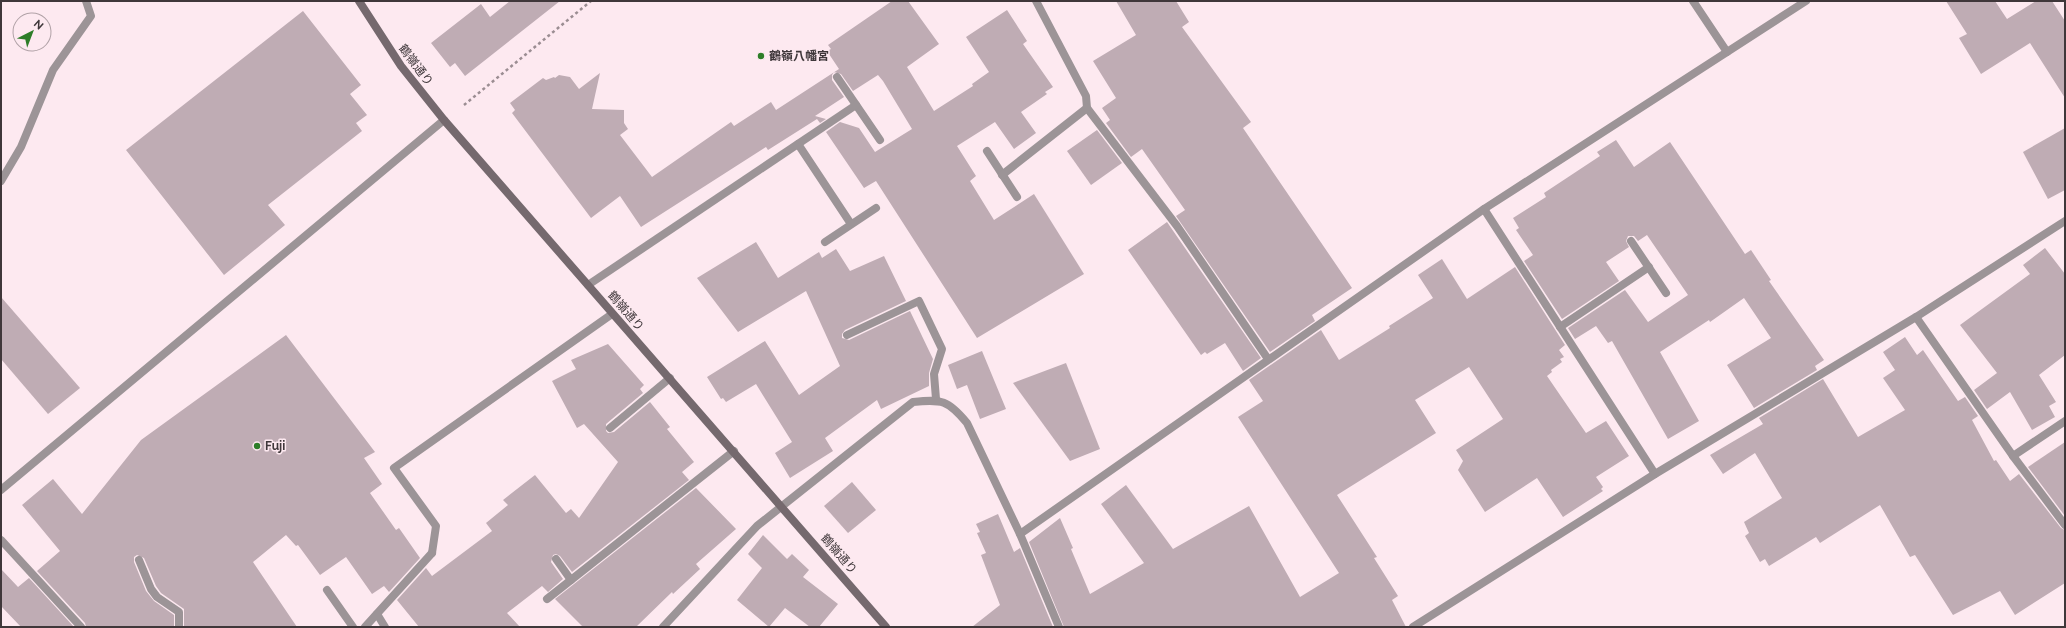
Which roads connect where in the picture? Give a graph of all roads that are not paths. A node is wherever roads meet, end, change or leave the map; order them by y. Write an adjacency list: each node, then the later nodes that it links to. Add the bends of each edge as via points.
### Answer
1 (86, 1): 15 (street, via 91,16 53,70 21,147)
2 (359, 1): 10 (street, 鶴嶺通り, via 401,66)
3 (1036, 1): 9 (street, via 1086,96)
4 (1693, 1): 6 (street)
5 (1806, 1): 6 (street)
6 (1727, 52): 18 (street)
7 (838, 77): 8 (street)
8 (856, 105): 11 (street); 12 (street)
9 (1087, 108): 14 (street); 30 (street, via 1177,226)
10 (444, 120): 24 (street, 鶴嶺通り); 38 (street)
11 (880, 140)
12 (798, 144): 20 (street); 24 (street)
13 (987, 151): 14 (street)
14 (1002, 174): 16 (street)
15 (1, 181)
16 (1017, 197)
17 (876, 208): 20 (street)
18 (1484, 209): 28 (street); 30 (street)
19 (2065, 221): 27 (street)
20 (851, 224): 22 (street)
21 (1630, 241): 23 (street)
22 (825, 242)
23 (1648, 267): 25 (street); 28 (street)
24 (588, 285): 26 (street, 鶴嶺通り)
25 (1666, 293)
26 (612, 314): 31 (street, 鶴嶺通り); 48 (street, via 394,468 436,526 432,553)
27 (1916, 317): 36 (street); 37 (street)
28 (1560, 327): 37 (street)
29 (848, 335): 32 (street, via 919,301 942,349 934,374)
30 (1268, 359): 41 (street)
31 (670, 378): 34 (street); 35 (street, 鶴嶺通り)
32 (936, 399): 39 (street, via 913,402); 41 (street, via 955,408 967,423)
33 (2065, 421): 36 (street)
34 (610, 428)
35 (734, 451): 39 (street, 鶴嶺通り); 45 (street)
36 (2013, 456): 40 (street)
37 (1655, 474): 57 (street)
38 (1, 490)
39 (781, 506): 54 (street, via 757,526); 55 (street, 鶴嶺通り)
40 (2065, 525)
41 (1020, 534): 56 (street)
42 (1, 540): 49 (street)
43 (556, 559): 45 (street)
44 (139, 560): 50 (street, via 157,597 179,612)
45 (571, 580): 47 (street)
46 (327, 590): 51 (street)
47 (547, 599)
48 (377, 614): 52 (street); 53 (street)
49 (80, 627)
50 (179, 627)
51 (353, 627)
52 (366, 627)
53 (385, 627)
54 (664, 627)
55 (886, 627)
56 (1059, 627)
57 (1414, 627)

